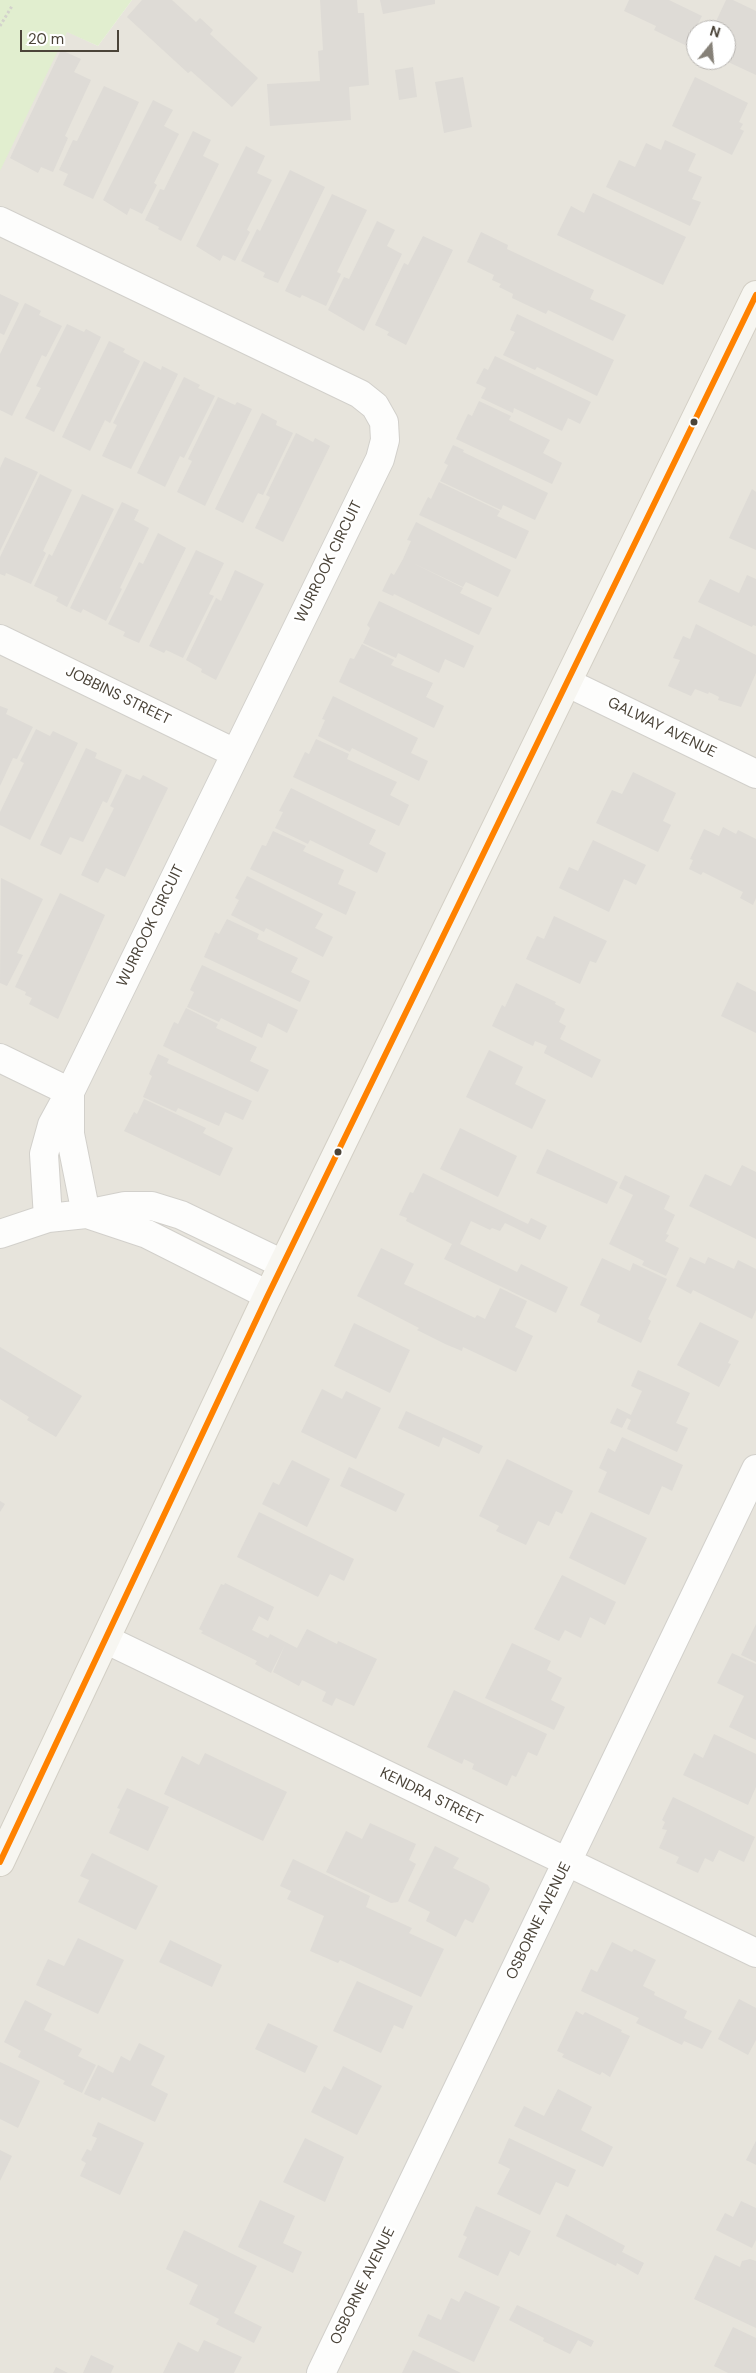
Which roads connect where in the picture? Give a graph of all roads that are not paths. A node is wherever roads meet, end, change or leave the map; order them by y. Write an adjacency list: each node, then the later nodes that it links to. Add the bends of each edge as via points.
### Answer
1 (0, 221): 5 (street, WURROOK CIRCUIT, via 360,394 375,406 384,422 385,440 380,459)
2 (756, 295): 4 (main road)
3 (0, 639): 5 (street, JOBBINS STREET)
4 (568, 683): 6 (street, GALWAY AVENUE); 12 (main road)
5 (235, 753): 8 (street, WURROOK CIRCUIT)
6 (756, 774)
7 (0, 1058): 8 (street)
8 (70, 1092): 9 (street, WURROOK CIRCUIT, via 70,1134); 10 (street, WURROOK CIRCUIT, via 52,1125 44,1154)
9 (86, 1214): 10 (street); 12 (street, via 125,1206 152,1206 170,1211); 13 (street, via 147,1234)
10 (48, 1218): 11 (street)
11 (0, 1234)
12 (283, 1264): 13 (main road)
13 (268, 1295): 15 (main road)
14 (756, 1469): 17 (street, OSBORNE AVENUE)
15 (106, 1640): 16 (main road); 17 (street, KENDRA STREET)
16 (0, 1862)
17 (568, 1864): 18 (street, KENDRA STREET); 19 (street, OSBORNE AVENUE)
18 (756, 1953)
19 (321, 2373)

